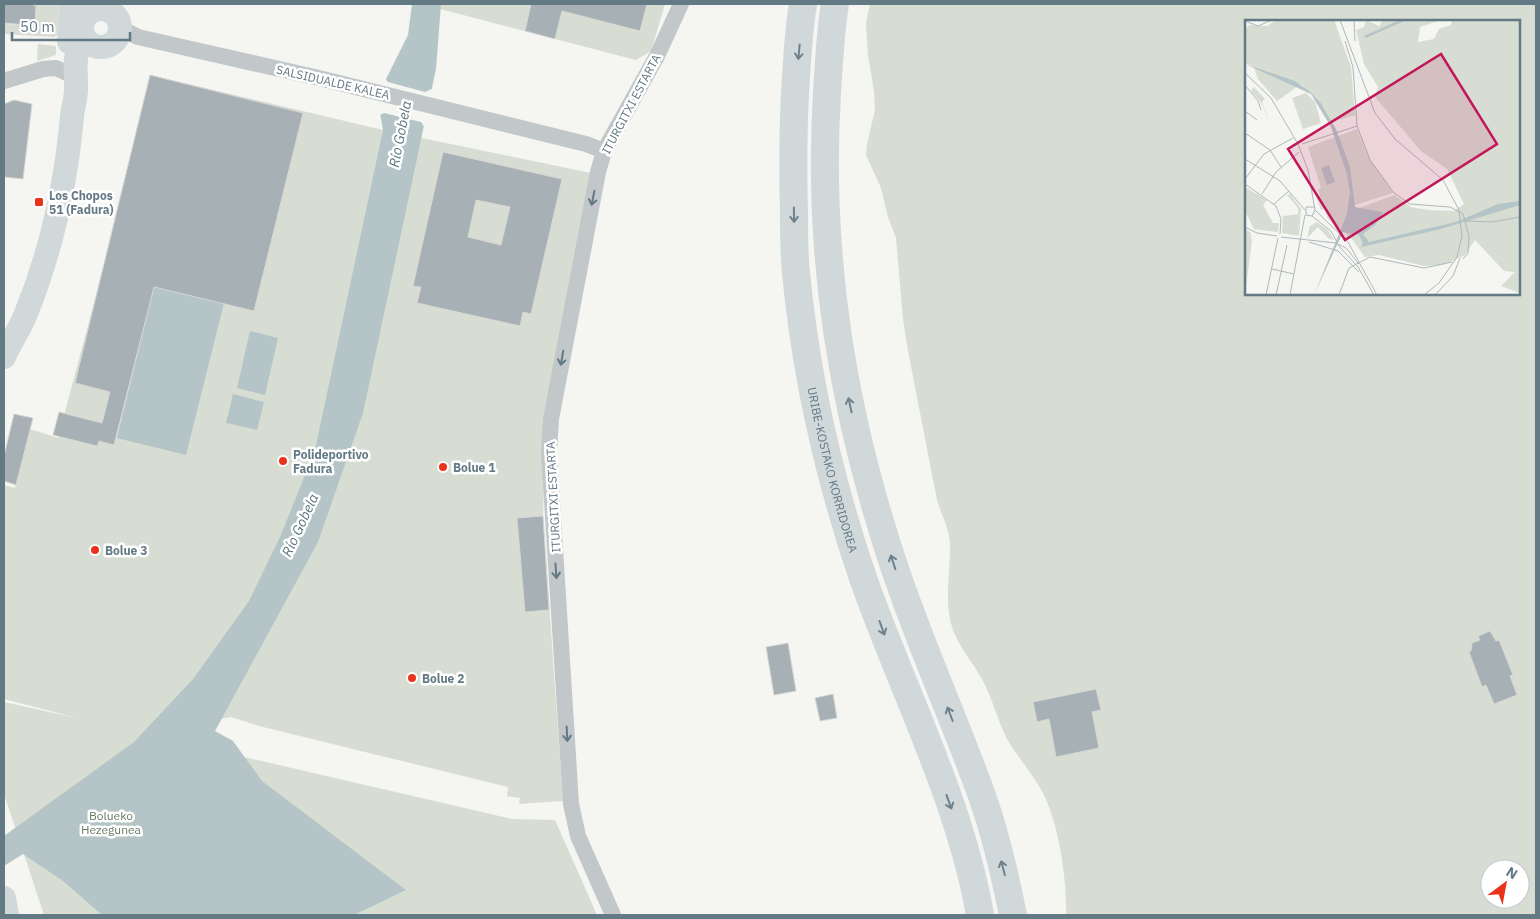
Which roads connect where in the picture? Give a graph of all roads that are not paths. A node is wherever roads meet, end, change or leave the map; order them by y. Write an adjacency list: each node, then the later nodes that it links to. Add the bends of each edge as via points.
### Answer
1 (681, 4): 8 (street, ITURGITXI ESTARTA, via 654,63)
2 (803, 4): 13 (highway, URIBE-KOSTAKO KORRIDOREA, one-way to 13, via 792,136 795,270 817,413 864,579 950,804 974,878)
3 (835, 4): 14 (highway, one-way to 3, via 983,798 893,564 850,407 827,256 824,186 825,127)
4 (97, 10): 5 (street, via 83,22 82,28); 5 (street, via 120,33 114,42); 7 (street); 8 (street, SALSIDUALDE KALEA, via 138,37 377,92)
5 (95, 42): 7 (street, via 78,48)
6 (4, 81): 7 (street, via 56,68)
7 (72, 89): 9 (street, via 70,141 51,244 25,316)
8 (604, 151): 12 (street, ITURGITXI ESTARTA, one-way to 12, via 551,419 549,452 572,804 578,836)
9 (4, 357)
10 (4, 898): 11 (street)
11 (7, 915)
12 (613, 915)
13 (980, 915)
14 (1013, 915)

